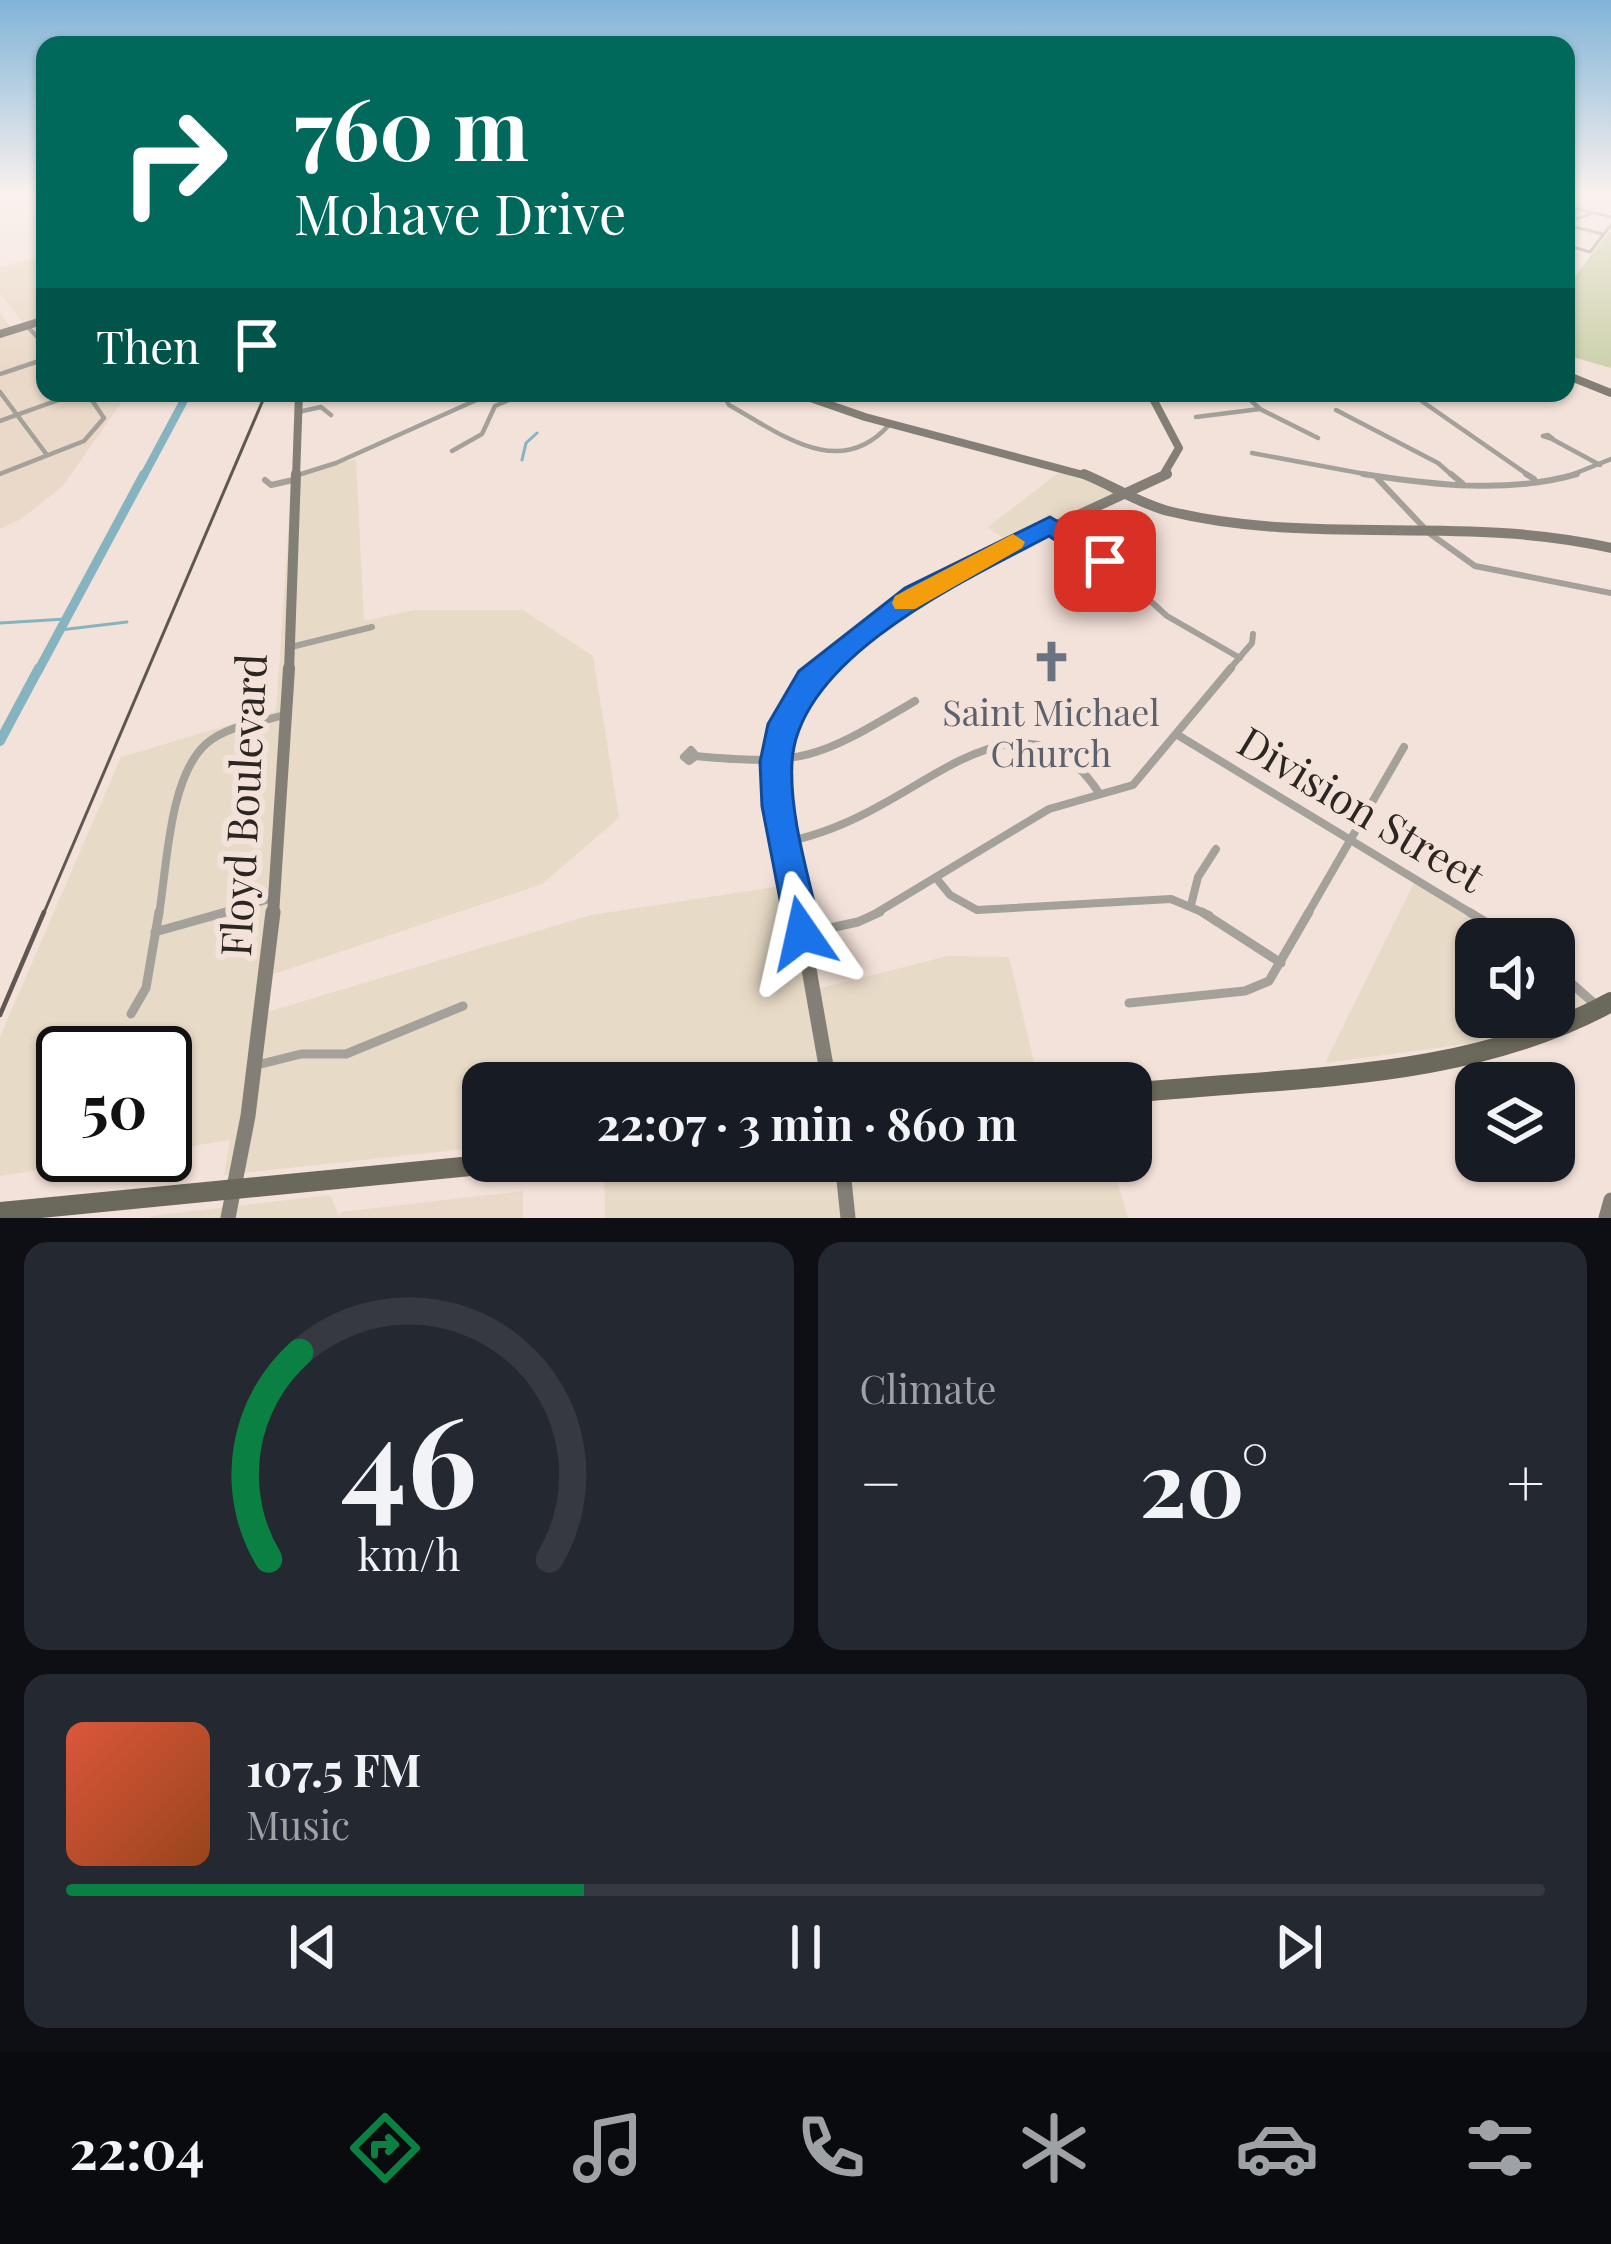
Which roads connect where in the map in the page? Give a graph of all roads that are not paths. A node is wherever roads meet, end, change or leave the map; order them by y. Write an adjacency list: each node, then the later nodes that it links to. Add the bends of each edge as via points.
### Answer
1 (36, 323): 2 (main road)
2 (27, 326): 3 (main road); 4 (street)
3 (0, 334)
4 (36, 335)
5 (36, 362): 6 (street)
6 (0, 374)
7 (1575, 379): 9 (main road)
8 (0, 392): 24 (street)
9 (1611, 393)
10 (56, 402): 24 (street)
11 (93, 402): 33 (street, via 103,422 84,441)
12 (299, 402): 23 (main road, Floyd Boulevard)
13 (471, 402): 37 (street)
14 (504, 402): 20 (street)
15 (727, 402): 28 (street, via 834,455 862,451)
16 (821, 402): 28 (main road)
17 (1155, 402): 42 (main road, via 1178,459 1160,479)
18 (1252, 402): 21 (street)
19 (1423, 402): 40 (street)
20 (499, 404): 31 (street, via 482,434)
21 (1260, 410): 26 (street); 29 (street)
22 (1336, 410): 41 (street)
23 (298, 412): 25 (street, via 322,407); 37 (main road, Floyd Boulevard)
24 (17, 415): 27 (street); 33 (street)
25 (331, 415)
26 (1196, 418)
27 (0, 421)
28 (890, 425): 42 (main road, via 1082,473)
29 (1318, 438)
30 (1552, 440): 35 (street)
31 (452, 451)
32 (1252, 454): 38 (street)
33 (47, 455): 36 (street)
34 (1611, 459): 35 (street)
35 (1600, 466): 40 (street)
36 (0, 474)
37 (297, 477): 39 (street); 49 (main road, Floyd Boulevard)
38 (1377, 478): 41 (street); 44 (street)
39 (265, 480)
40 (1538, 482): 41 (street)
41 (1463, 484)
42 (1126, 495): 43 (main road); 44 (main road, via 1280,527)
43 (1050, 525): 50 (street, via 1167,616); 56 (main road, via 931,585 820,668 794,700)
44 (1426, 527): 45 (main road, via 1530,530); 46 (street, via 1488,571)
45 (1611, 548)
46 (1611, 593)
47 (372, 627): 49 (street)
48 (1253, 634): 50 (street)
49 (288, 647): 52 (main road, Floyd Boulevard)
50 (1240, 658): 53 (street)
51 (915, 701): 56 (street, via 806,758)
52 (285, 715): 62 (main road, Floyd Boulevard); 65 (street, via 226,731 191,758 178,791)
53 (1176, 734): 57 (street, via 1132,785); 58 (street, Division Street)
54 (1404, 747): 58 (street)
55 (697, 756): 56 (street)
56 (776, 762): 59 (main road)
57 (1099, 794): 59 (street, via 1057,752 1004,742 838,828); 61 (street, via 1049,809)
58 (1351, 840): 64 (street, Division Street); 67 (street)
59 (785, 842): 66 (main road)
60 (1216, 849): 63 (street)
61 (937, 879): 63 (street, via 977,910 1151,897); 66 (street, via 858,922)
62 (276, 897): 65 (street); 74 (main road, Floyd Boulevard)
63 (1191, 906): 67 (street)
64 (1479, 918)
65 (155, 932): 72 (street, via 146,988)
66 (802, 933): 73 (main road)
67 (1281, 963): 69 (street, via 1269,981 1245,991)
68 (1575, 984): 71 (street)
69 (1129, 1004)
70 (463, 1006): 74 (street, via 346,1054)
71 (1608, 1010): 75 (main road, via 1493,1053)
72 (131, 1013)
73 (825, 1062)
74 (257, 1065): 78 (main road, Floyd Boulevard)
75 (1152, 1091)
76 (462, 1167): 78 (main road)
77 (844, 1182): 82 (main road)
78 (234, 1190): 80 (main road); 81 (main road, Floyd Boulevard)
79 (1611, 1200): 83 (main road)
80 (0, 1212)
81 (228, 1218)
82 (848, 1218)
83 (1606, 1218)

